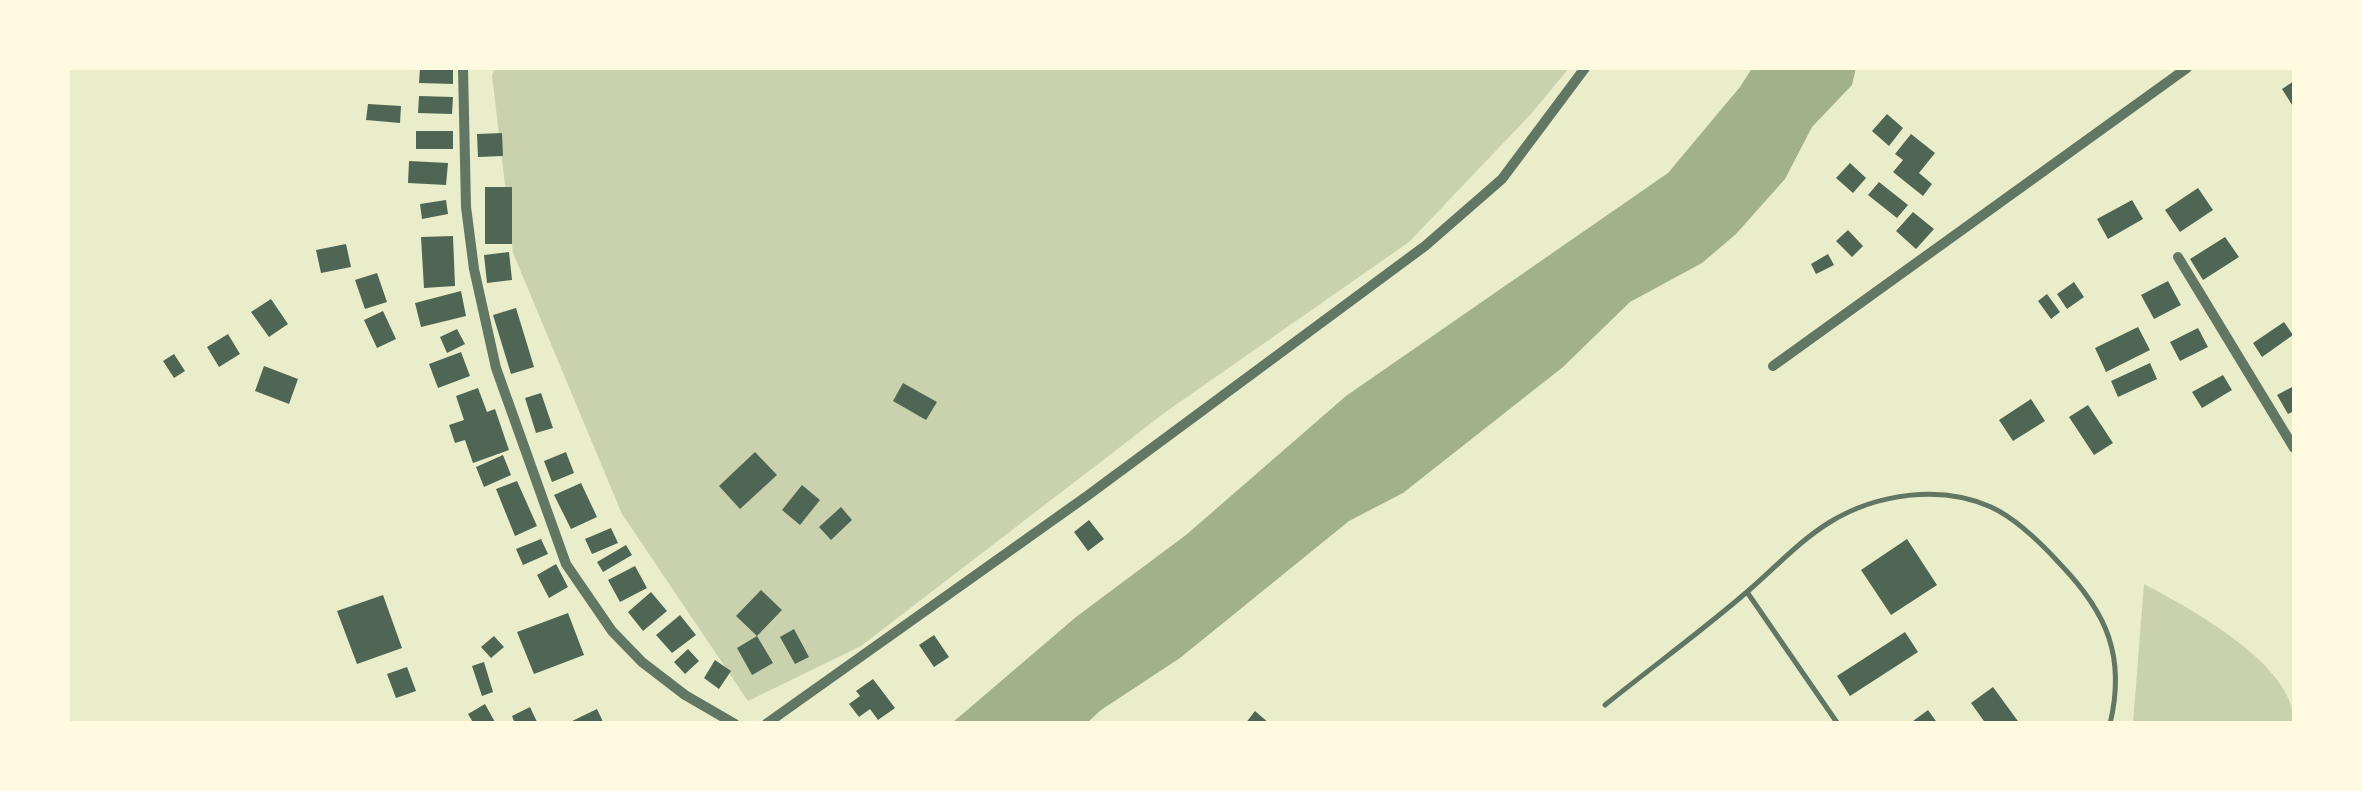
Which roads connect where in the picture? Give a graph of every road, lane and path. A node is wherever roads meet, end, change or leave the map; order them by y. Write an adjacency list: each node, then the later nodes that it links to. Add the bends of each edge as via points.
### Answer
1 (463, 68): 9 (street, via 474,269 496,368 566,564 642,662)
2 (1585, 68): 10 (street, via 1502,179 1438,235)
3 (2187, 68): 5 (street)
4 (2178, 257): 6 (street)
5 (1774, 366)
6 (2294, 448)
7 (1747, 592): 8 (lane); 11 (lane); 12 (lane, via 1805,539 1860,507 1930,494 1994,508 2044,546 2095,604 2116,661)
8 (1604, 705)
9 (735, 724)
10 (766, 724)
11 (1838, 724)
12 (2110, 724)

